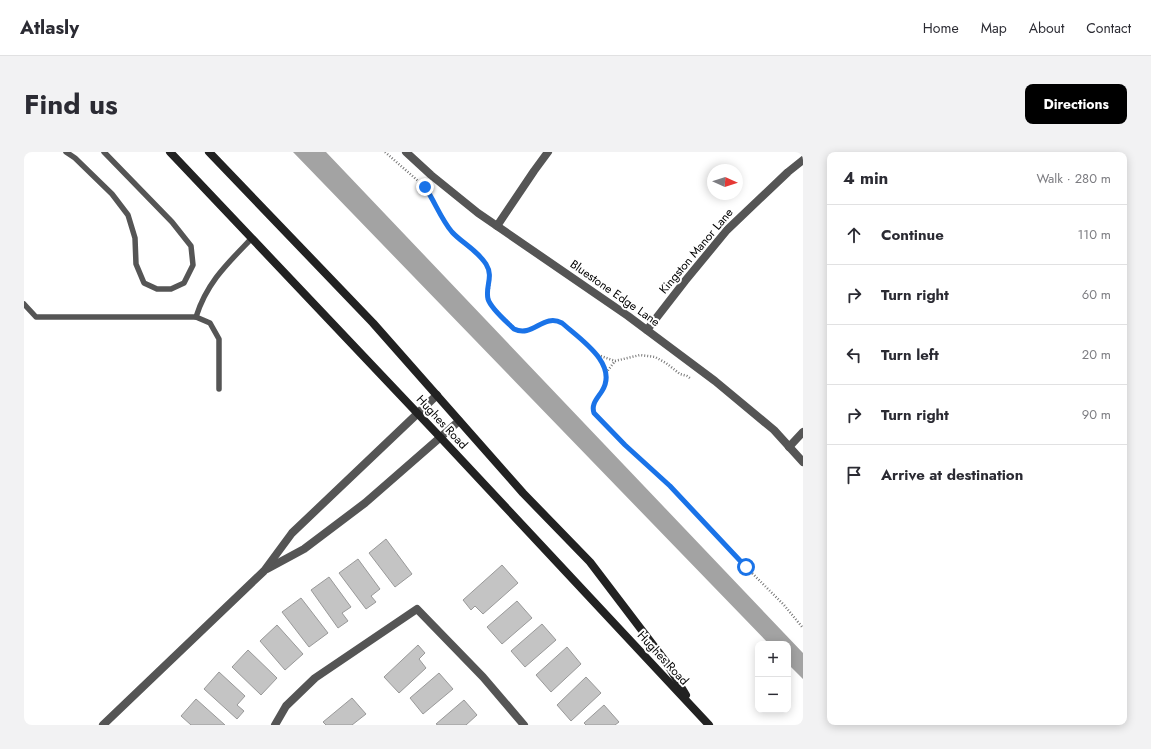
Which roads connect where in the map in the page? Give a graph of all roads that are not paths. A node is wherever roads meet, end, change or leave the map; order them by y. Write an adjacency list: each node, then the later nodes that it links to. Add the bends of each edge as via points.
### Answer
1 (66, 152): 2 (lane, via 112,194 128,215 135,238 136,264 144,283 157,289 171,289 184,283 193,265 191,246 172,222)
2 (104, 152)
3 (170, 152): 9 (main road, Hughes Road)
4 (209, 152): 14 (main road, Hughes Road, via 373,323)
5 (406, 152): 8 (street, Bluestone Edge Lane, via 431,175)
6 (548, 152): 8 (street)
7 (803, 160): 12 (street, Kingston Manor Lane, via 727,230)
8 (497, 226): 12 (street, Bluestone Edge Lane)
9 (252, 238): 11 (lane, via 218,274 201,302); 15 (main road, Hughes Road)
10 (24, 304): 11 (lane, via 36,316)
11 (196, 317): 13 (lane, via 210,323 219,339)
12 (647, 330): 19 (street, Bluestone Edge Lane, via 715,381 774,430)
13 (219, 389)
14 (437, 395): 15 (street); 16 (main road, Hughes Road)
15 (417, 413): 18 (main road, Hughes Road); 21 (street, via 292,533)
16 (459, 420): 18 (street); 22 (main road, Hughes Road, via 590,562 666,662)
17 (803, 432): 19 (street)
18 (440, 437): 21 (street, via 365,503 304,549); 22 (main road, Hughes Road)
19 (789, 446): 20 (street, Bluestone Edge Lane)
20 (803, 462)
21 (264, 570): 23 (street)
22 (695, 709): 26 (main road, Hughes Road)
23 (103, 725)
24 (275, 725): 25 (street, via 286,706 315,678 417,609 483,676)
25 (524, 725)
26 (709, 725)

